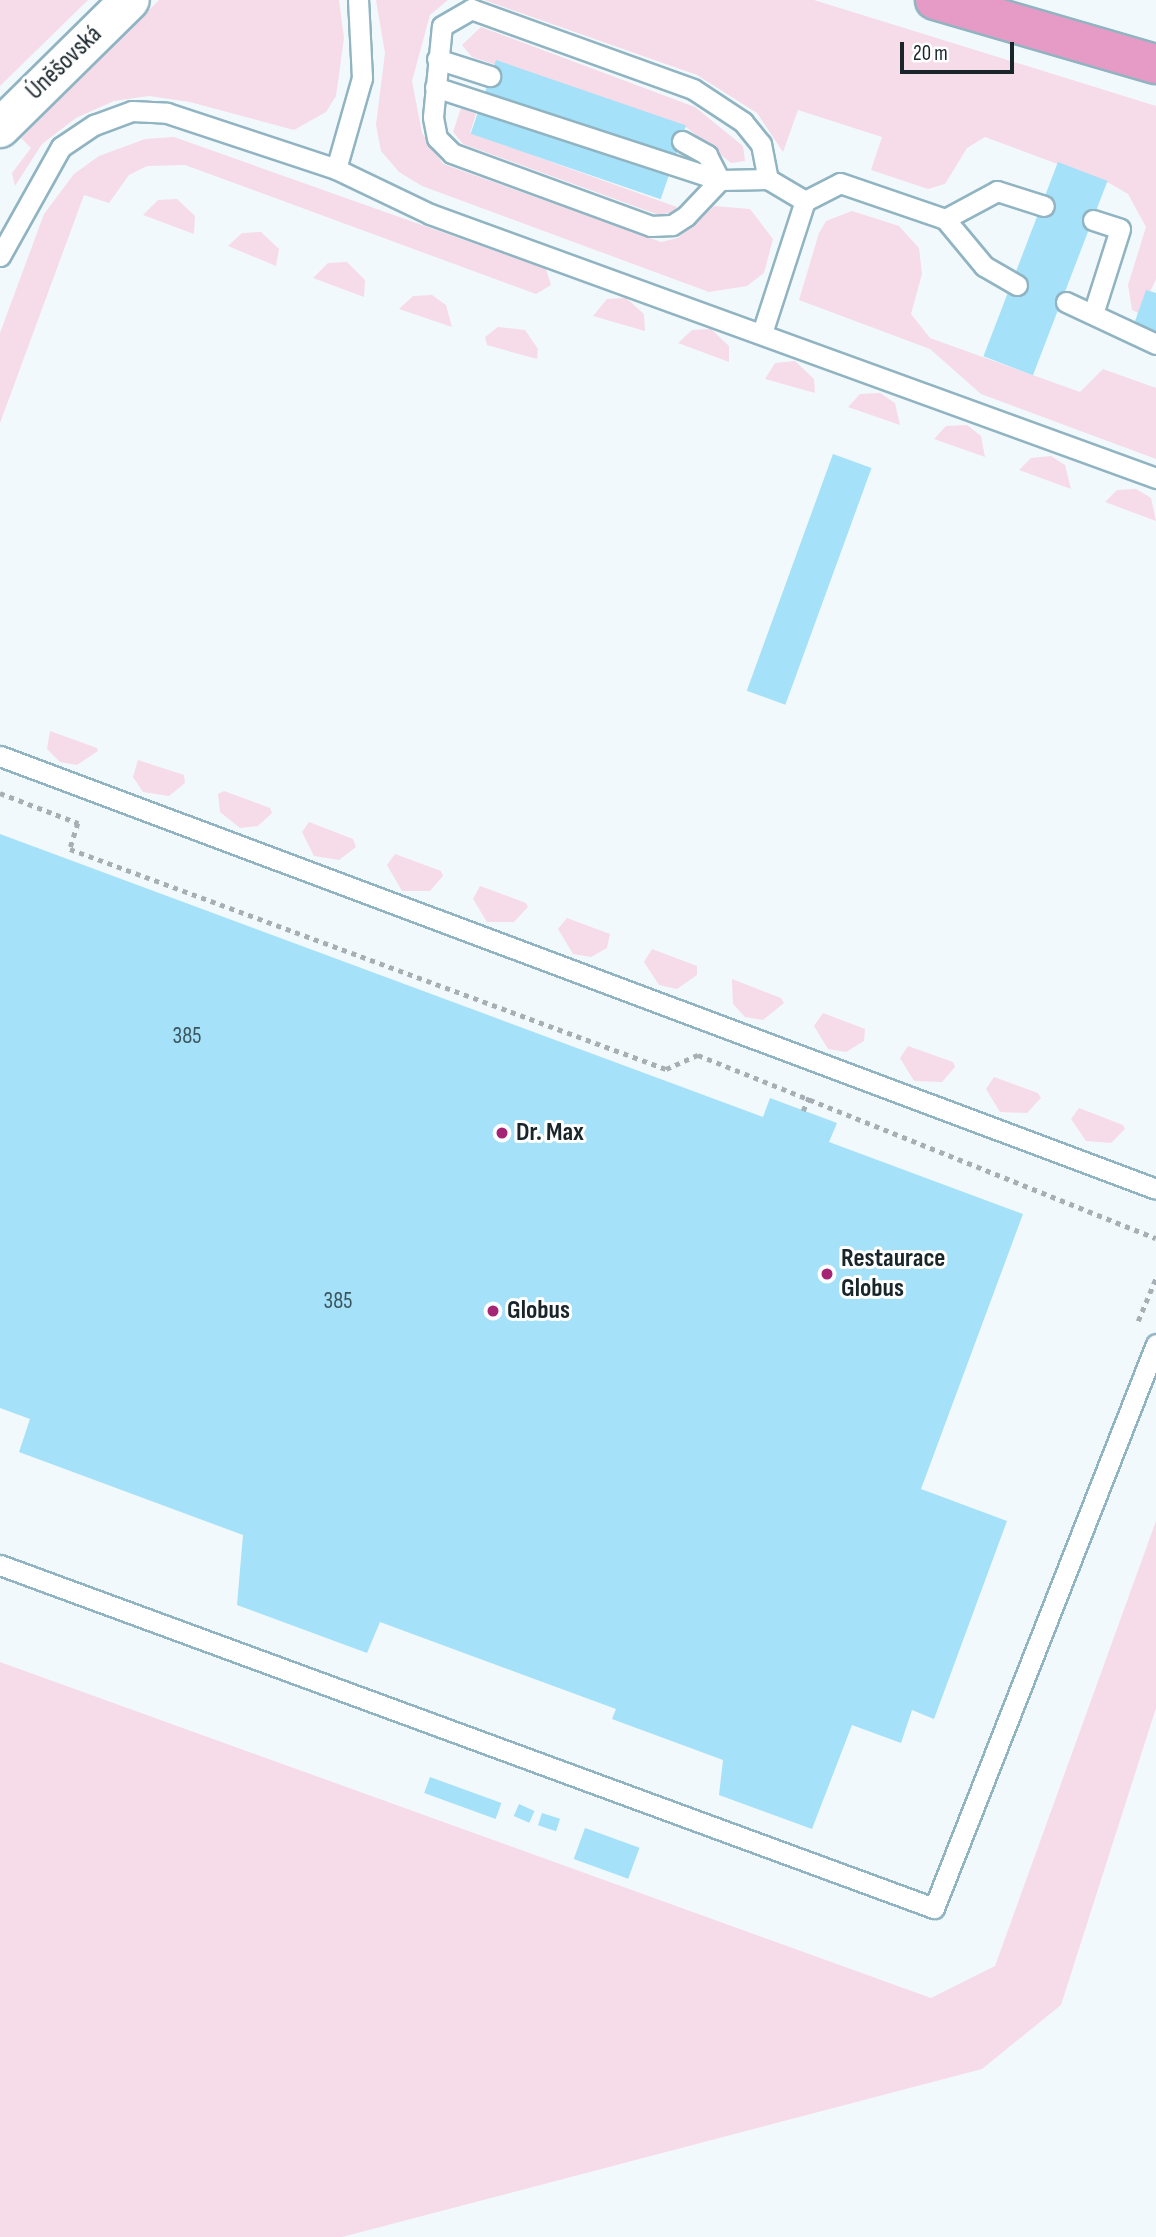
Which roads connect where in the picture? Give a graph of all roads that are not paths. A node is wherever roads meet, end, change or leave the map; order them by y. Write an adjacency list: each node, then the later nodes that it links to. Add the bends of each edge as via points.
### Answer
1 (130, 0): 8 (street, Úněšovská)
2 (358, 0): 10 (lane, via 362,78)
3 (935, 0): 5 (main road)
4 (437, 59): 6 (lane); 7 (lane); 12 (lane, via 438,39 452,15 471,9 501,18 716,102 761,144)
5 (1156, 64)
6 (490, 76)
7 (435, 87): 11 (lane); 11 (lane, via 437,138 452,153 651,226 672,225 686,216)
8 (0, 128)
9 (682, 141): 11 (lane, via 707,155)
10 (336, 169): 17 (lane, via 166,113 132,111 94,125 61,147); 21 (lane, via 430,214)
11 (720, 180): 12 (lane)
12 (768, 180): 13 (lane)
13 (805, 201): 15 (lane, via 840,183); 21 (lane)
14 (1044, 206): 15 (lane, via 997,191)
15 (945, 219): 18 (lane, via 984,266)
16 (1093, 220): 20 (lane, via 1119,229)
17 (0, 256)
18 (1017, 285)
19 (1066, 302): 20 (lane)
20 (1094, 311): 22 (lane)
21 (762, 333): 23 (lane)
22 (1156, 344)
23 (1156, 478)
24 (0, 756): 25 (lane)
25 (1156, 1189)
26 (1156, 1344): 27 (lane, via 934,1908)
27 (0, 1565)

